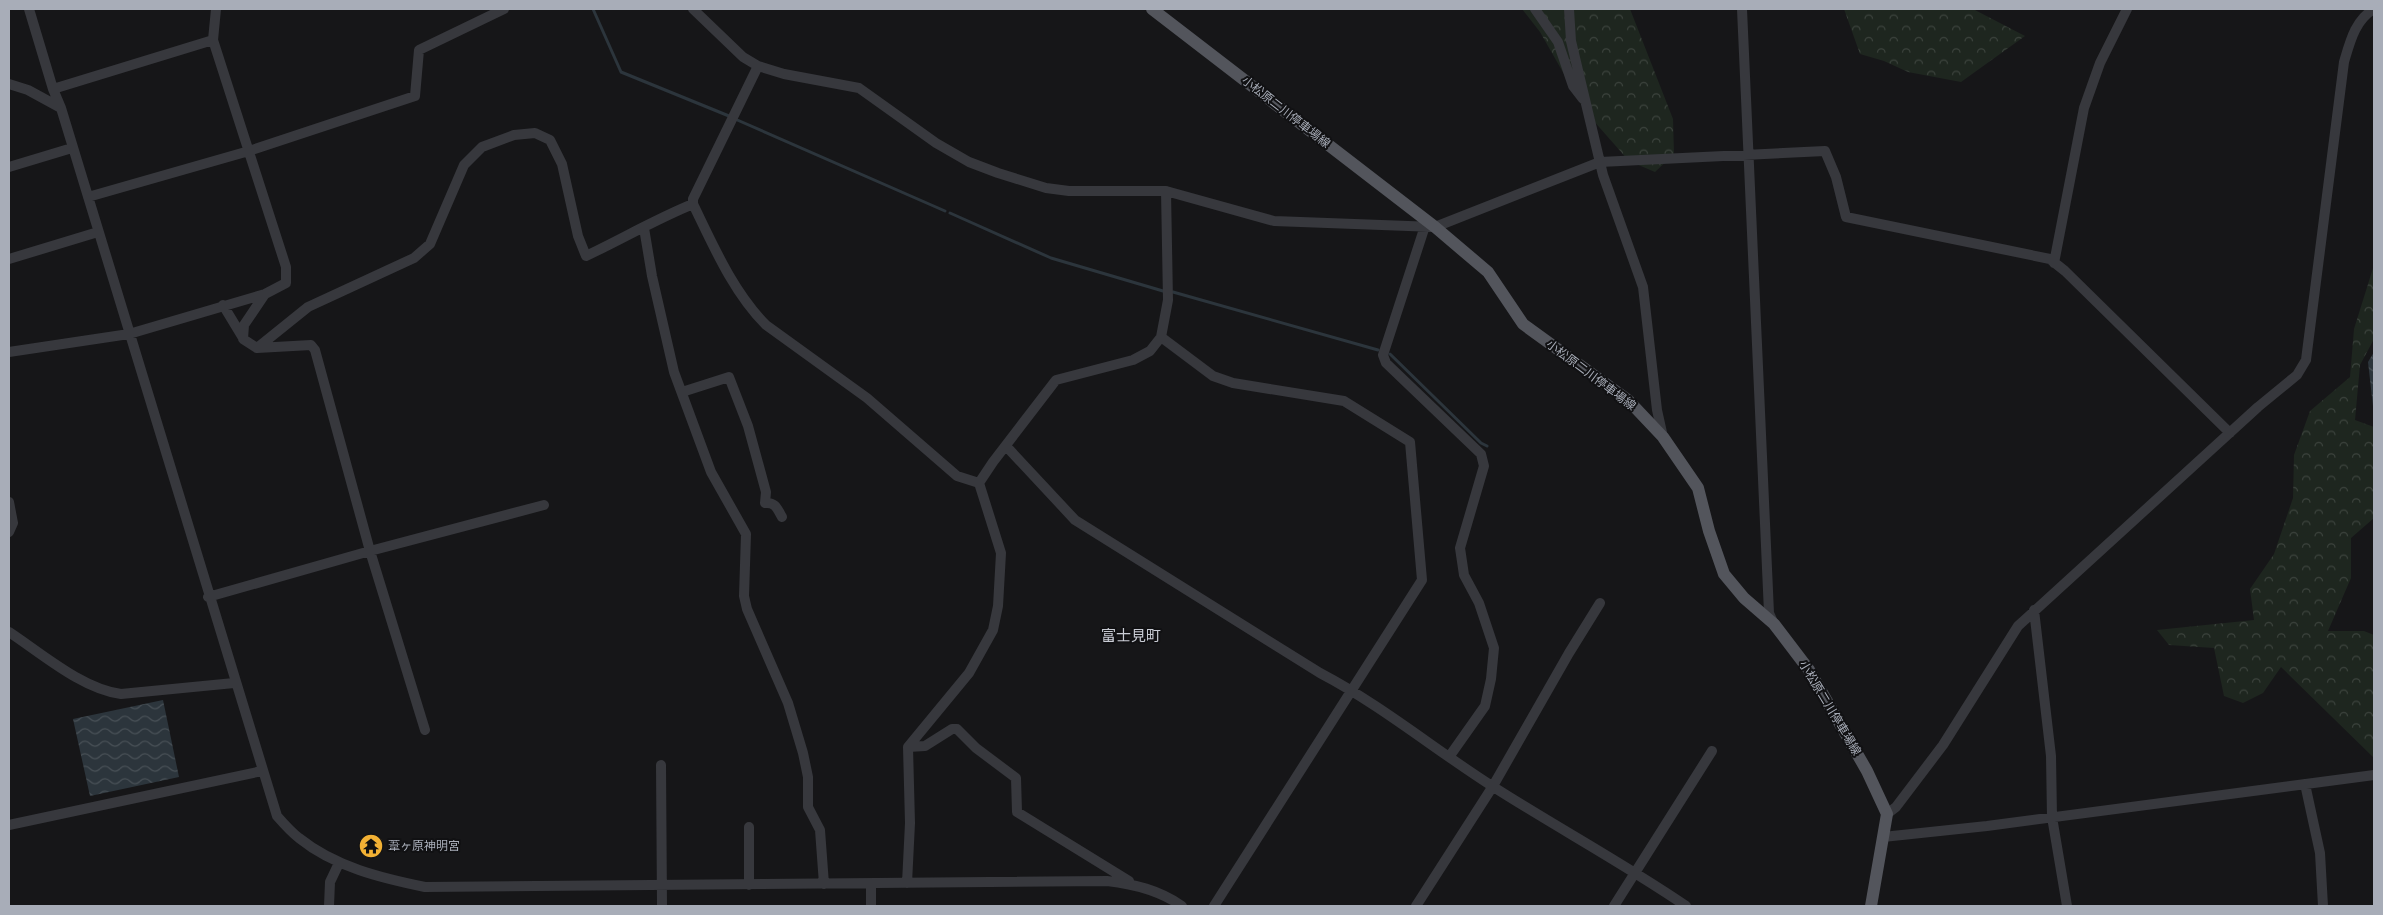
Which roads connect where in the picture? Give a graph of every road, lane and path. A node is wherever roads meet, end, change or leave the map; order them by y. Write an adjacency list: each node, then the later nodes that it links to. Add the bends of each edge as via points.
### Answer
1 (29, 9): 14 (street)
2 (216, 9): 11 (street)
3 (504, 9): 18 (street, via 419,50 414,96)
4 (693, 9): 12 (street, via 743,57)
5 (1152, 9): 25 (main road, 小松原二川停車場線)
6 (1535, 9): 15 (street, via 1558,42 1572,86)
7 (1569, 9): 15 (street, via 1572,42)
8 (1742, 9): 19 (street)
9 (2127, 9): 29 (street, via 2100,63 2084,108)
10 (2374, 9): 38 (street, via 2355,29 2344,62 2306,360 2297,375)
11 (213, 40): 14 (street); 18 (street)
12 (758, 66): 22 (street, via 859,88 936,143 969,162 1046,188); 24 (street)
13 (9, 84): 16 (street, via 28,90)
14 (53, 89): 16 (street)
15 (1586, 102): 20 (street)
16 (60, 108): 17 (street)
17 (72, 148): 21 (street); 23 (street)
18 (249, 151): 23 (street); 30 (street, via 287,276 286,283)
19 (1748, 154): 20 (street); 29 (street, via 1825,151 1836,177 1846,217 2042,256); 50 (street, via 1769,613)
20 (1600, 162): 25 (street); 39 (street, via 1643,287)
21 (9, 167)
22 (1166, 191): 25 (street, via 1274,221); 33 (street, via 1168,300)
23 (88, 197): 27 (street)
24 (693, 204): 26 (street); 41 (street, via 720,260 761,320 867,398 957,476)
25 (1430, 226): 39 (main road, 小松原二川停車場線, via 1488,272 1523,324 1628,400); 57 (street, via 1383,355 1386,364 1481,454 1484,466 1460,548 1464,575 1479,603 1494,648 1492,679 1485,706)
26 (644, 228): 35 (street, via 586,256 578,236 562,164 550,140 535,133 514,135 482,148 464,166 430,244 414,258 308,307); 37 (street, via 674,372)
27 (98, 232): 28 (street); 32 (street)
28 (9, 259)
29 (2054, 262): 38 (street)
30 (265, 294): 31 (street); 34 (street, via 244,325)
31 (222, 305): 32 (street); 34 (street)
32 (129, 334): 36 (street); 47 (street)
33 (1161, 337): 40 (street, via 1150,351 1133,360 1056,380); 53 (street, via 1213,376 1234,383 1344,401 1410,442 1422,580)
34 (243, 339): 35 (street)
35 (257, 348): 46 (street, via 311,345 315,350)
36 (9, 352)
37 (682, 392): 44 (street, via 729,377 748,426 766,492 765,503 771,502 776,506); 71 (street, via 710,472 746,534 744,596 788,703 803,753 808,778 808,807 820,830)
38 (2230, 433): 49 (street)
39 (1663, 437): 50 (main road, 小松原二川停車場線, via 1698,488 1724,574 1744,598)
40 (1006, 446): 41 (street); 53 (street, via 1075,520)
41 (979, 483): 55 (street, via 1001,553 993,630 969,673)
42 (9, 502): 45 (street, via 13,523)
43 (544, 505): 46 (street)
44 (782, 517)
45 (9, 532)
46 (370, 551): 47 (street); 54 (street)
47 (208, 597): 52 (street)
48 (1600, 603): 62 (street)
49 (2034, 610): 63 (street, via 2018,626 1943,745 1896,807); 64 (street, via 2051,756)
50 (1774, 624): 63 (main road, 小松原二川停車場線, via 1810,670 1867,771)
51 (9, 632): 52 (street, via 104,692 121,694)
52 (234, 683): 59 (street)
53 (1352, 690): 57 (street); 80 (street)
54 (425, 730)
55 (908, 747): 70 (street, via 910,823); 73 (street, via 925,746 952,728 957,729 1016,778 1017,812)
56 (1712, 751): 69 (street)
57 (1449, 757): 62 (street)
58 (660, 765): 75 (street)
59 (262, 771): 65 (street); 68 (street, via 277,816 298,838)
60 (2374, 774): 61 (street)
61 (2305, 784): 64 (street); 86 (street, via 2320,853)
62 (1493, 786): 69 (street); 81 (street)
63 (1887, 814): 67 (main road)
64 (2052, 817): 67 (street); 85 (street)
65 (9, 825)
66 (749, 827): 74 (street)
67 (1883, 837): 84 (main road)
68 (339, 862): 75 (street, via 382,878 425,887); 76 (street, via 330,882)
69 (1636, 872): 82 (street); 83 (street)
70 (907, 883): 72 (street); 73 (street, via 1107,881)
71 (824, 884): 72 (street); 74 (street)
72 (871, 884): 78 (street)
73 (1135, 884): 79 (street, via 1169,897)
74 (749, 885): 75 (street)
75 (662, 886): 77 (street)
76 (329, 906)
77 (662, 906)
78 (871, 906)
79 (1182, 906)
80 (1214, 906)
81 (1416, 906)
82 (1614, 906)
83 (1686, 906)
84 (1871, 906)
85 (2067, 906)
86 (2324, 906)

